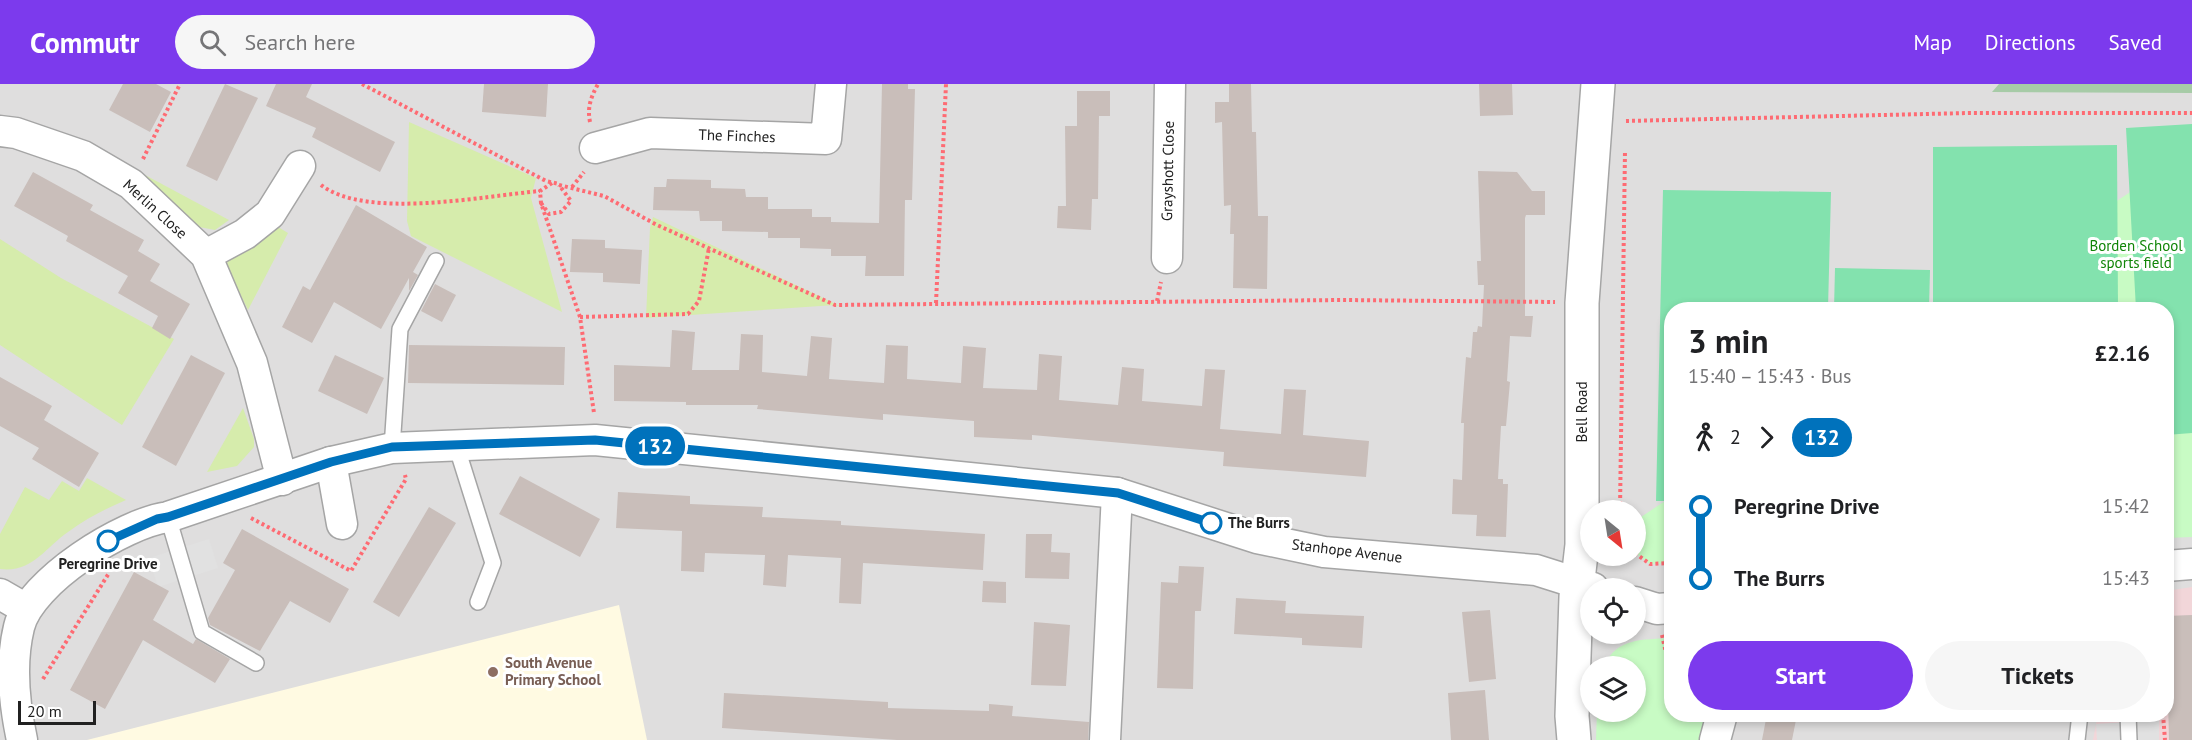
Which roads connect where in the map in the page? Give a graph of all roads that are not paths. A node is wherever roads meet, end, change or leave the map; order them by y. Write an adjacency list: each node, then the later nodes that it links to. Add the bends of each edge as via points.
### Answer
1 (831, 84): 5 (street, The Finches, via 826,139 650,133)
2 (1170, 84): 8 (street, Grayshott Close)
3 (1598, 84): 19 (street, Bell Road, via 1582,303)
4 (0, 131): 7 (street, Merlin Close, via 83,156 131,184)
5 (595, 148)
6 (300, 166): 7 (street, via 270,214 245,234)
7 (206, 255): 13 (street, Merlin Close, via 252,363)
8 (1167, 258)
9 (436, 261): 11 (lane, via 400,329)
10 (456, 445): 11 (street, Stanhope Avenue); 14 (street, Stanhope Avenue, via 595,440); 23 (lane, via 493,563)
11 (392, 447): 12 (street, Stanhope Avenue)
12 (331, 462): 13 (street, Stanhope Avenue); 16 (street)
13 (282, 480): 15 (street, Stanhope Avenue)
14 (1118, 493): 20 (street, Stanhope Avenue, via 1257,538 1324,552 1536,570); 30 (street)
15 (168, 517): 24 (street, Stanhope Avenue, via 108,541 64,569); 25 (lane, via 202,632)
16 (340, 525)
17 (2192, 564): 18 (street)
18 (2174, 565)
19 (1586, 578)
20 (1580, 584)
21 (1580, 593): 31 (street, Bell Road, via 1576,597)
22 (0, 594): 24 (street)
23 (478, 602)
24 (26, 609): 29 (street, Stanhope Avenue, via 15,654 14,693)
25 (256, 663)
26 (1718, 722): 32 (street)
27 (2079, 722): 33 (lane)
28 (2128, 722): 34 (lane)
29 (22, 736)
30 (1105, 740)
31 (1574, 740)
32 (1715, 740)
33 (2077, 740)
34 (2129, 740)

